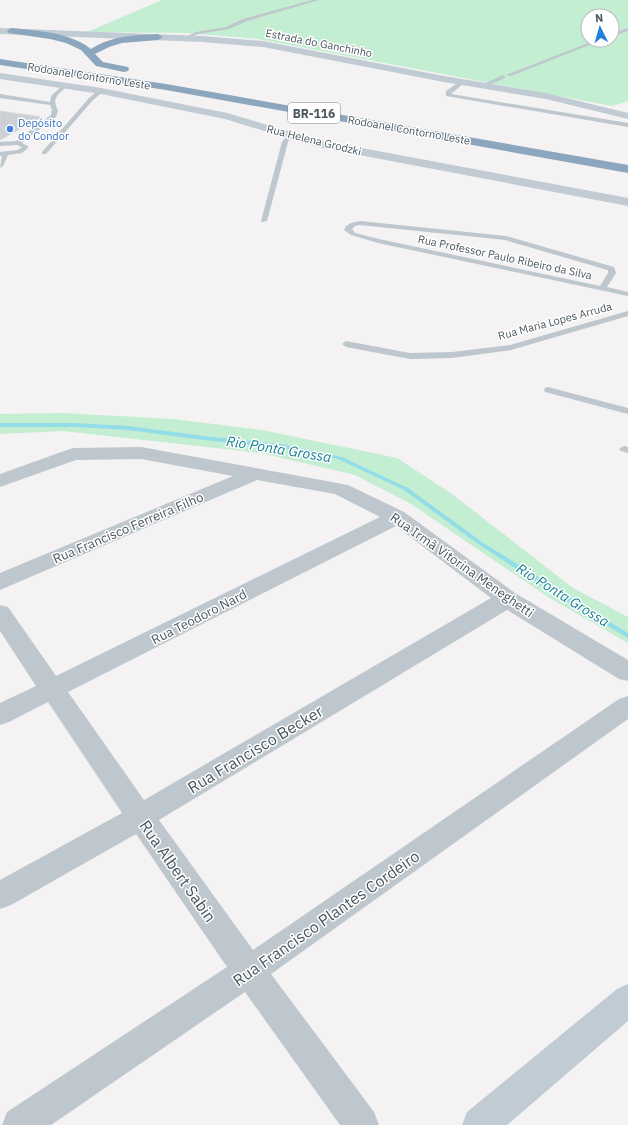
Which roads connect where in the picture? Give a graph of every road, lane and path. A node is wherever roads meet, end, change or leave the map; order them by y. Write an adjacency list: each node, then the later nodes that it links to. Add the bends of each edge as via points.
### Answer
1 (317, 0): 5 (lane, via 245,20 227,28)
2 (0, 31): 3 (main road, Estrada do Ganchinho)
3 (12, 32): 4 (main road, Estrada do Ganchinho); 7 (highway, via 59,38 75,43)
4 (158, 37): 5 (main road, Estrada do Ganchinho); 7 (highway, via 118,41)
5 (185, 38): 14 (main road, Estrada do Ganchinho, via 269,45)
6 (580, 48): 16 (lane)
7 (90, 53): 10 (highway, via 100,64)
8 (0, 62): 29 (highway, Rodoanel Contorno Leste / BR-116, via 174,88)
9 (84, 64): 13 (highway, Rodoanel Contorno Leste / BR-116)
10 (131, 70)
11 (154, 75): 13 (highway)
12 (0, 76): 15 (main road, Rua Helena Grodzki)
13 (170, 78): 19 (highway, Rodoanel Contorno Leste / BR-116)
14 (462, 82): 16 (main road, Estrada do Ganchinho); 22 (lane, via 448,92 448,95)
15 (64, 86): 17 (main road, Rua Helena Grodzki); 20 (lane, via 53,97)
16 (482, 86): 21 (main road, Estrada do Ganchinho, via 564,100)
17 (101, 91): 23 (main road, Rua Helena Grodzki, via 227,116); 26 (lane)
18 (0, 96): 20 (lane)
19 (317, 103)
20 (52, 104): 24 (lane, via 54,116)
21 (628, 116)
22 (628, 125)
23 (290, 135): 30 (main road, Rua Helena Grodzki, via 342,148); 31 (lane, via 285,142)
24 (18, 143): 25 (lane); 27 (lane, via 25,145 26,149)
25 (0, 144)
26 (44, 153)
27 (2, 155): 28 (lane)
28 (0, 166)
29 (628, 168)
30 (628, 202)
31 (264, 221)
32 (602, 289): 32 (lane, Rua Professor Paulo Ribeiro da Silva, via 378,241 353,234 348,227 360,223 506,238 607,267 612,273); 33 (lane, Rua Professor Paulo Ribeiro da Silva)
33 (628, 294)
34 (628, 313): 35 (lane, Rua Maria Lopes Arruda, via 511,346 452,355 410,356)
35 (346, 344)
36 (548, 390): 37 (lane)
37 (628, 411)
38 (256, 473): 39 (street, Rua Irmã Vitorina Meneghetti, via 141,453 74,454); 40 (street, Rua Irmã Vitorina Meneghetti, via 341,490); 41 (street, Rua Francisco Ferreira Filho)
39 (0, 481)
40 (397, 517): 42 (street, Rua Irmã Vitorina Meneghetti); 45 (street, Rua Teodoro Nard)
41 (0, 582)
42 (507, 599): 44 (street, Rua Irmã Vitorina Meneghetti); 48 (street, Rua Francisco Becker)
43 (0, 613): 45 (street, Rua Albert Sabin)
44 (628, 672)
45 (53, 690): 47 (street, Rua Teodoro Nard); 48 (street, Rua Albert Sabin)
46 (628, 706): 50 (street, Rua Francisco Plantes Cordeiro)
47 (0, 715)
48 (140, 817): 49 (street, Rua Francisco Becker); 50 (street, Rua Albert Sabin)
49 (0, 896)
50 (249, 972): 52 (street, Rua Francisco Plantes Cordeiro); 53 (street, Rua Albert Sabin)
51 (628, 1000): 54 (main road)
52 (20, 1125)
53 (361, 1125)
54 (480, 1125)

